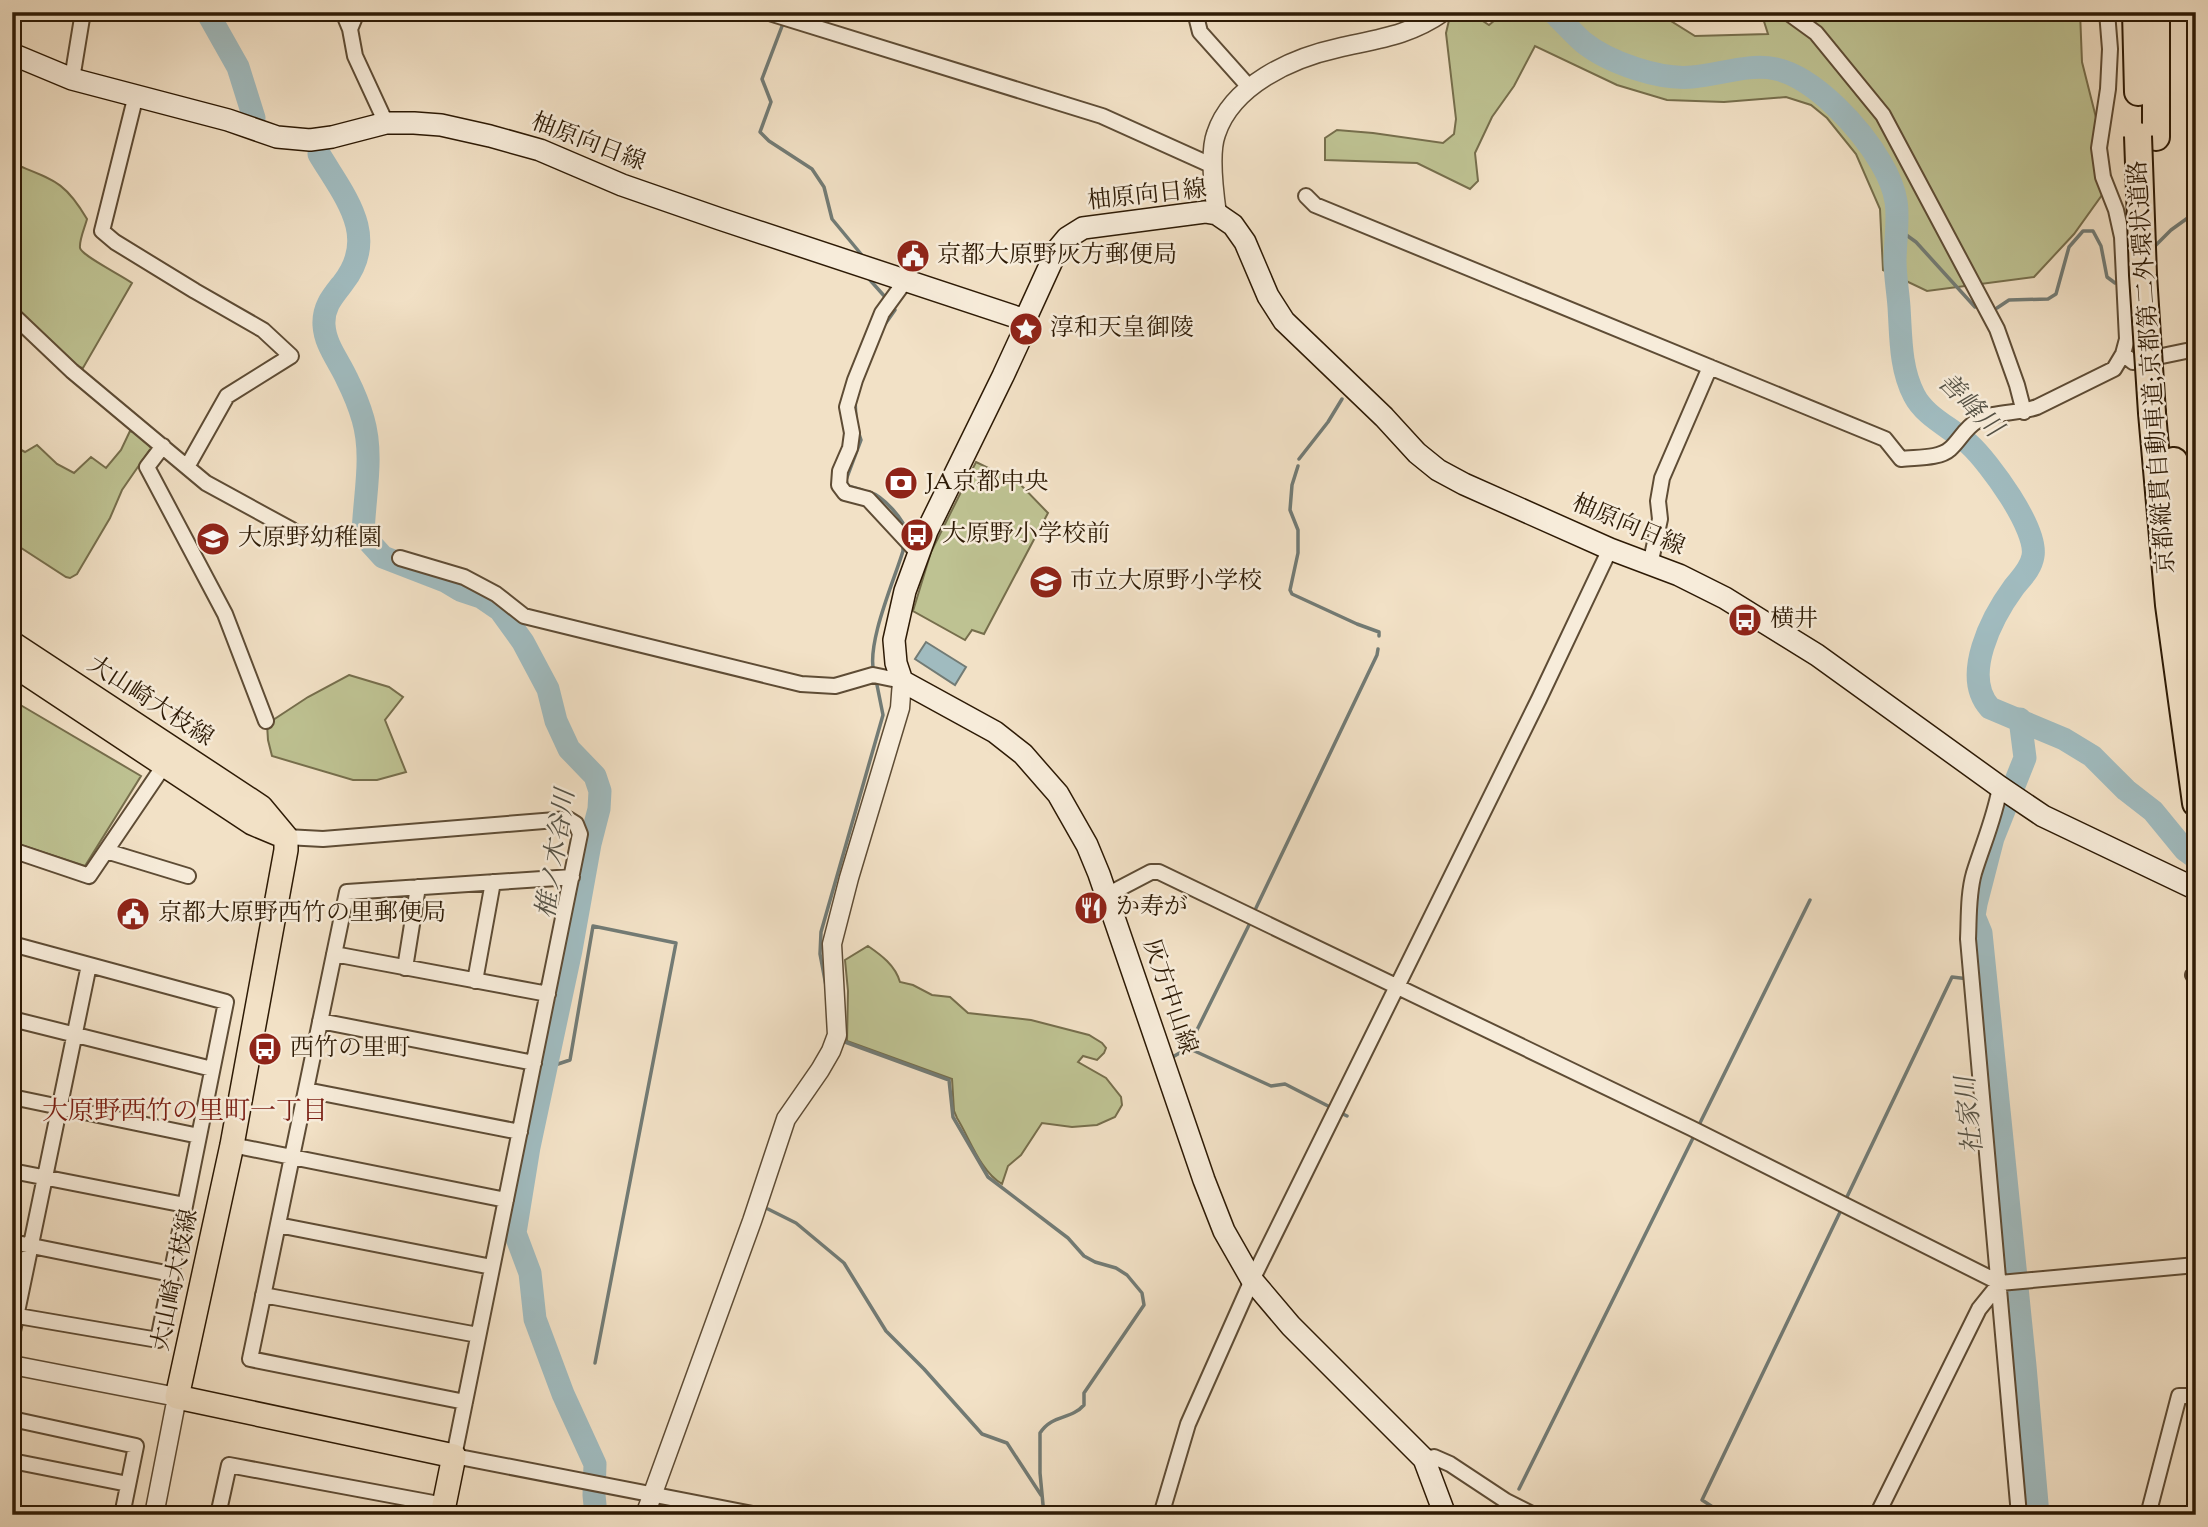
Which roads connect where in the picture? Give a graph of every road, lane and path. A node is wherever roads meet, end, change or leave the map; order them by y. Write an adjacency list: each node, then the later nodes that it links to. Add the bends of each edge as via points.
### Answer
1 (83, 12): 13 (street)
2 (343, 12): 11 (street)
3 (357, 12): 11 (street)
4 (1195, 12): 14 (street, via 1200,32)
5 (1443, 12): 14 (street, via 1411,31 1304,58)
6 (1787, 12): 27 (street, via 1816,33 1883,116 1997,329)
7 (2107, 12): 25 (street, via 2108,89 2099,148 2103,177 2123,237 2127,339)
8 (2136, 12): 17 (highway, 京都縦貫自動車道;京都第二外環状道路)
9 (2156, 12): 17 (highway, 京都縦貫自動車道;京都第二外環状道路)
10 (778, 17): 18 (street, via 1102,116)
11 (350, 29): 16 (street, via 355,56)
12 (12, 54): 13 (main road, 柚原向日線)
13 (72, 79): 15 (main road, 柚原向日線)
14 (1250, 88): 18 (street, via 1228,109 1215,135)
15 (136, 95): 16 (main road, 柚原向日線, via 297,140 332,137); 29 (street, via 102,231 263,330 291,356 227,396)
16 (386, 123): 21 (main road, 柚原向日線, via 441,125 540,150 622,185)
17 (2147, 136): 35 (highway, 京都縦貫自動車道;京都第二外環状道路, via 2160,275 2161,413)
18 (1213, 166): 20 (street)
19 (1306, 196): 26 (street, via 1315,205)
20 (1217, 214): 23 (main road, 柚原向日線, via 1077,230 1057,250); 31 (main road, 柚原向日線, via 1233,225 1245,242 1284,321 1417,453 1464,484)
21 (906, 280): 23 (main road, 柚原向日線); 32 (street, via 881,313 855,380 847,407 850,448 839,485 845,493 868,499)
22 (12, 314): 28 (street, via 72,372)
23 (1025, 320): 32 (main road)
24 (2186, 351): 25 (street, via 2133,362)
25 (2123, 354): 27 (street, via 2114,369)
26 (1710, 367): 27 (street, via 1885,439 1901,459 1942,454 1979,419); 34 (street, via 1662,478 1660,519)
27 (2024, 412)
28 (163, 446): 29 (street); 40 (street, via 147,467 225,614)
29 (187, 467): 30 (street, via 206,483)
30 (292, 530)
31 (1610, 549): 34 (main road, 柚原向日線); 58 (street)
32 (919, 554): 39 (main road, via 896,626 895,656)
33 (400, 558): 39 (street, via 464,577 524,616 801,684 835,686 873,675)
34 (1650, 565): 42 (main road, 柚原向日線, via 1679,575 1772,625)
35 (2179, 605): 38 (highway, 京都縦貫自動車道;京都第二外環状道路); 43 (highway, 京都縦貫自動車道;京都第二外環状道路)
36 (12, 643): 44 (main road, 大山崎大枝線, via 261,807)
37 (12, 664): 41 (main road, 大山崎大枝線)
38 (2196, 668)
39 (902, 681): 52 (main road, 灰方中山線, via 995,732 1041,772 1087,845); 97 (street, via 900,708 832,944 836,1035 820,1070 786,1119)
40 (266, 721)
41 (165, 764): 44 (main road, 大山崎大枝線, via 251,823); 46 (street)
42 (2000, 787): 51 (main road, 柚原向日線, via 2043,816); 83 (street, via 1970,891 1969,939)
43 (2196, 803)
44 (286, 837): 48 (street, via 323,839 568,819 580,834); 70 (main road, 大山崎大枝線)
45 (12, 850): 46 (street, via 89,876)
46 (106, 851): 47 (street)
47 (188, 876)
48 (572, 877): 49 (street); 59 (street)
49 (493, 882): 50 (street); 57 (street)
50 (418, 887): 54 (street, via 347,892); 56 (street)
51 (2196, 889)
52 (1107, 895): 58 (street, via 1151,872 1160,872); 82 (main road, 灰方中山線, via 1204,1180 1224,1231)
53 (12, 944): 55 (street)
54 (334, 954): 56 (street); 61 (street)
55 (89, 965): 62 (street); 64 (street, via 226,1002)
56 (405, 968): 57 (street)
57 (475, 981): 59 (street)
58 (1397, 988): 82 (street); 83 (street)
59 (548, 994): 63 (street)
60 (12, 1019): 62 (street)
61 (320, 1021): 63 (street); 65 (street)
62 (74, 1035): 64 (street); 67 (street)
63 (534, 1063): 68 (street)
64 (212, 1069): 69 (street)
65 (306, 1090): 68 (street); 71 (street)
66 (12, 1097): 67 (street)
67 (59, 1107): 69 (street); 73 (street)
68 (520, 1132): 74 (street)
69 (199, 1136): 75 (street)
70 (233, 1145): 71 (street); 90 (main road, 大山崎大枝線)
71 (292, 1156): 74 (street); 76 (street)
72 (12, 1171): 73 (street)
73 (45, 1177): 75 (street); 78 (street)
74 (506, 1200): 80 (street)
75 (185, 1205): 81 (street)
76 (278, 1225): 80 (street); 84 (street)
77 (12, 1242): 78 (street)
78 (31, 1246): 81 (street); 85 (street)
79 (2196, 1265): 83 (street)
80 (492, 1267): 86 (street)
81 (171, 1274): 85 (street, via 158,1340)
82 (1252, 1280): 94 (main road, 灰方中山線, via 1291,1326); 104 (street, via 1188,1424)
83 (2000, 1283): 107 (street, via 1979,1309); 108 (street)
84 (263, 1295): 86 (street); 91 (street, via 250,1359)
85 (14, 1315): 87 (street)
86 (478, 1335): 91 (street)
87 (12, 1336)
88 (12, 1365): 90 (street)
89 (2196, 1396): 109 (street, via 2179,1396)
90 (177, 1397): 93 (main road); 100 (street)
91 (465, 1402): 93 (street)
92 (12, 1419): 96 (street, via 135,1446)
93 (454, 1456): 97 (street); 98 (main road)
94 (1424, 1459): 105 (main road, 灰方中山線); 106 (street, via 1434,1457 1450,1464)
95 (12, 1461): 96 (street)
96 (128, 1484): 99 (street)
97 (652, 1494): 102 (street); 103 (street)
98 (443, 1510): 101 (street, via 229,1465)
99 (122, 1515)
100 (154, 1515)
101 (218, 1515)
102 (645, 1515)
103 (758, 1515)
104 (1161, 1515)
105 (1445, 1515)
106 (1534, 1515)
107 (1877, 1515)
108 (2019, 1515)
109 (2148, 1515)

